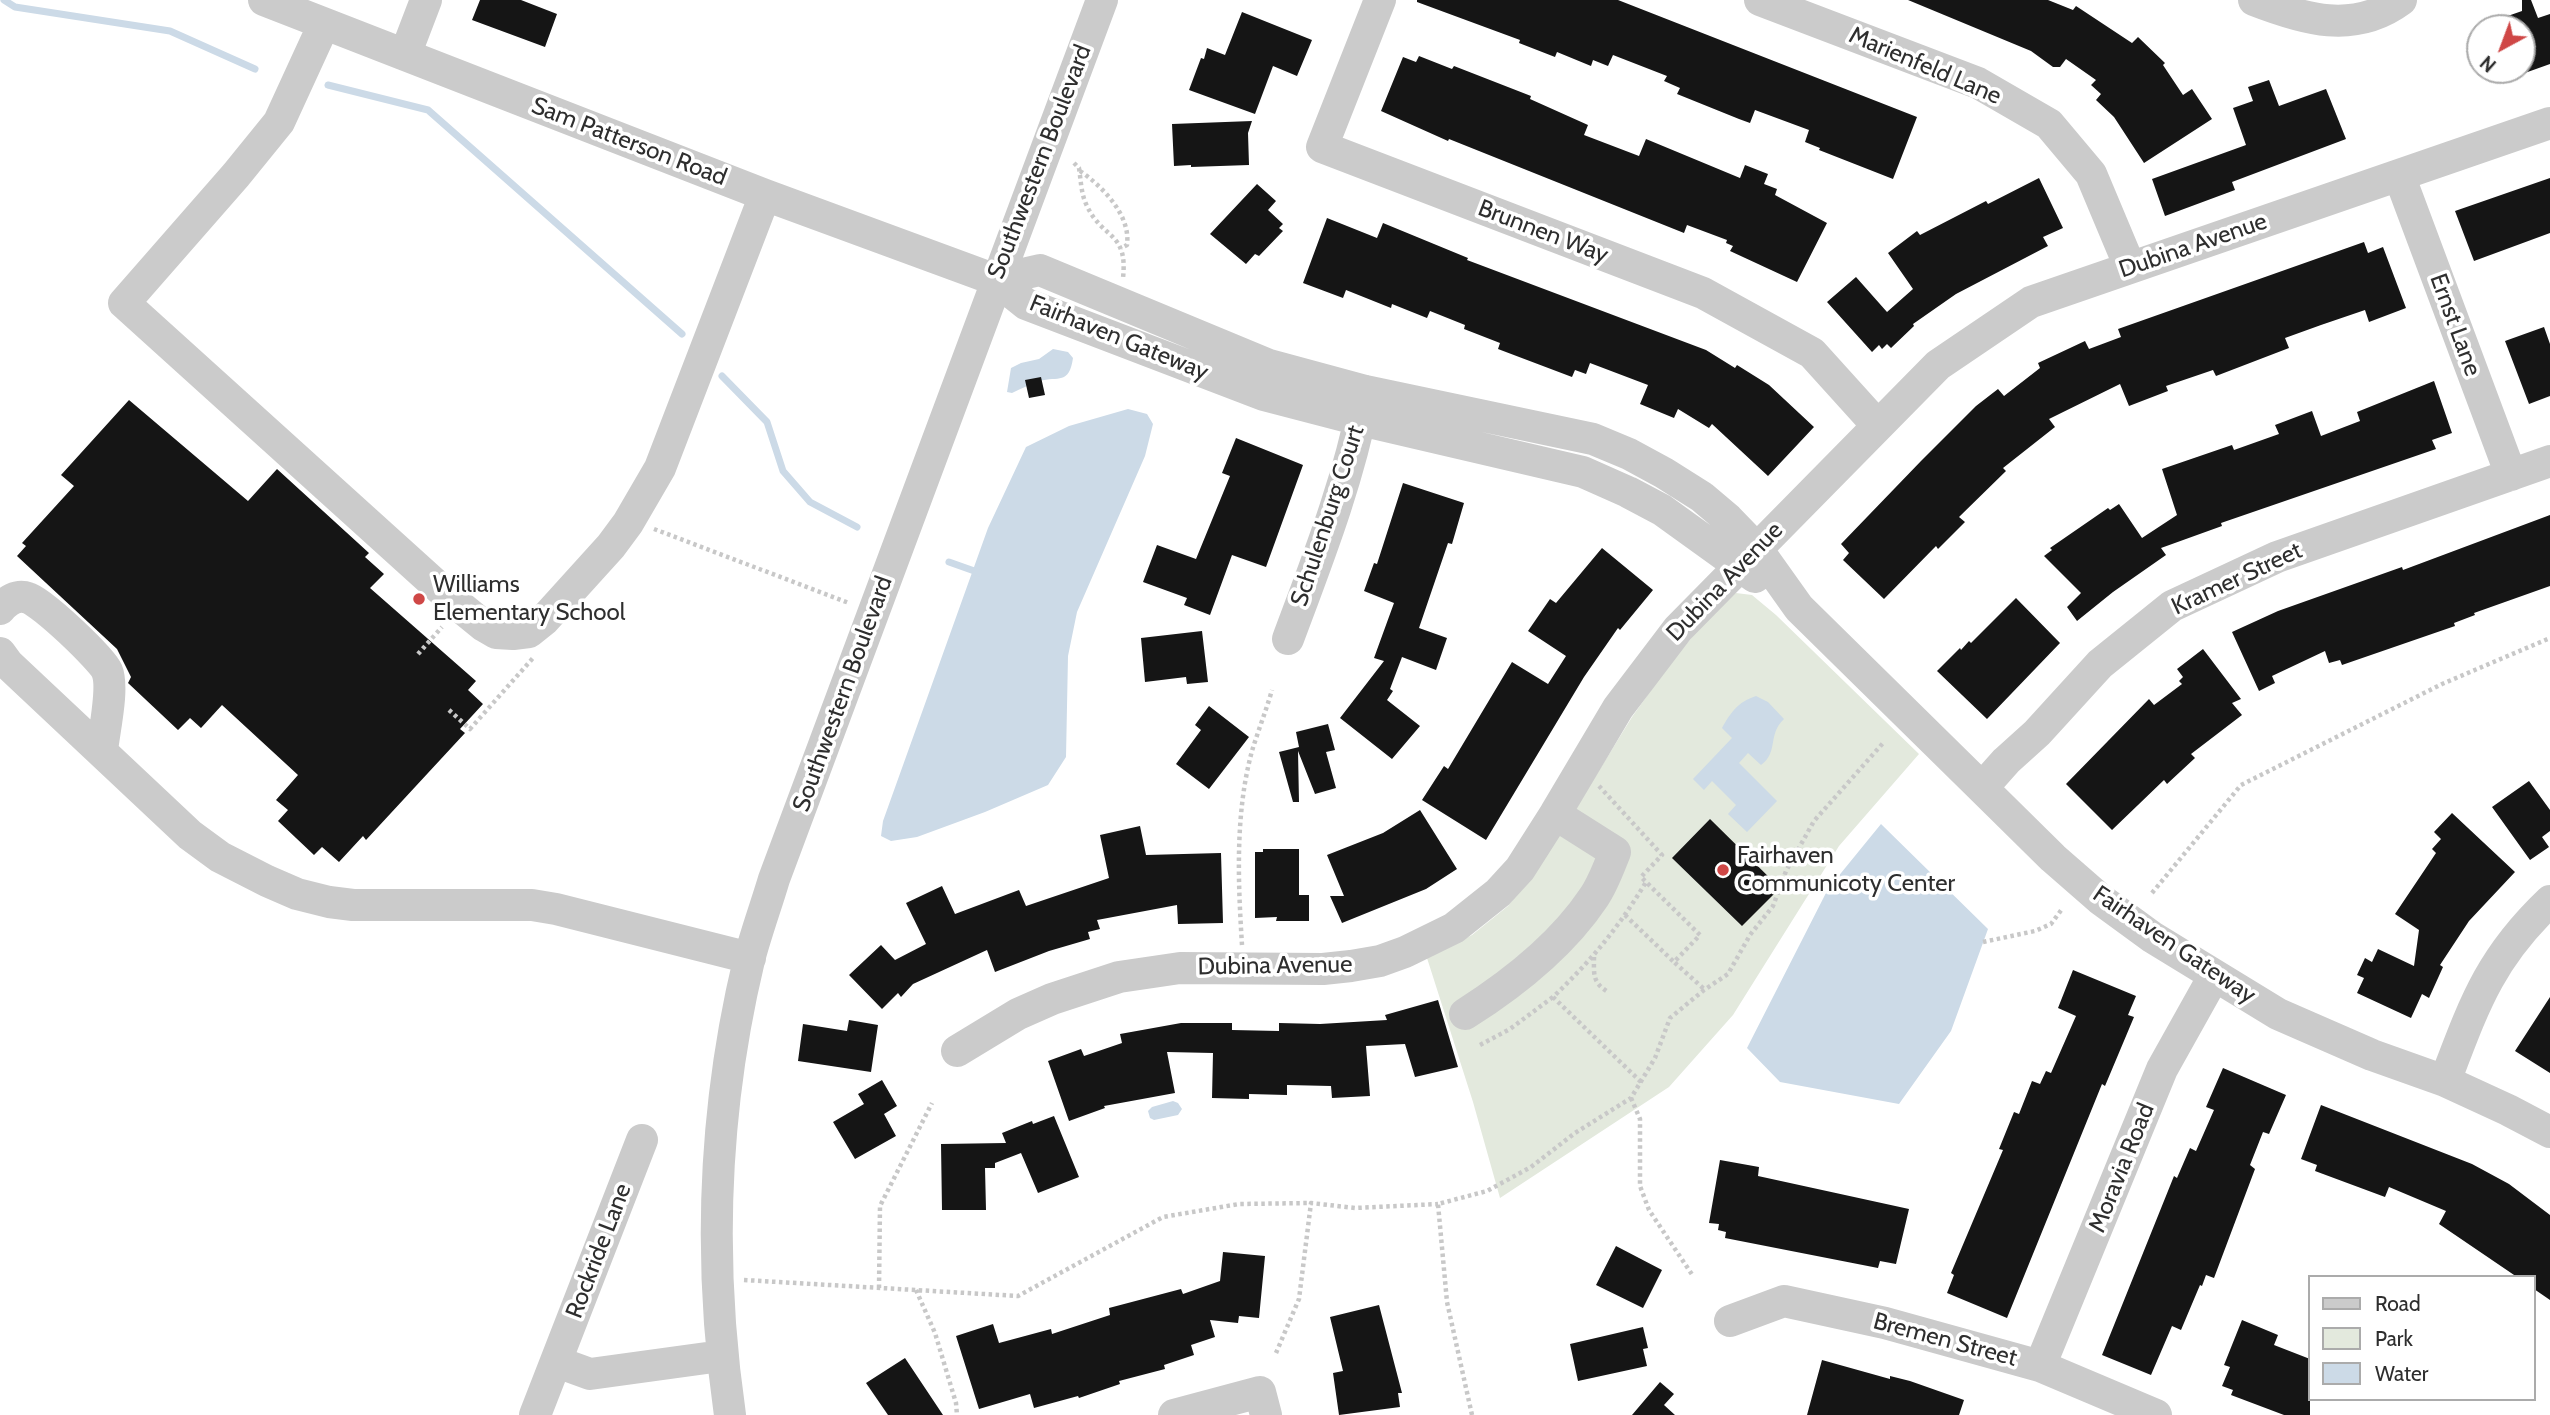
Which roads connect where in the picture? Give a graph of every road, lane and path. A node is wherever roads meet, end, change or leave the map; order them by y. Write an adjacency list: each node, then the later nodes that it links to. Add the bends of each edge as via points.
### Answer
1 (264, 0): 8 (street, Sam Patterson Road)
2 (426, 0): 9 (street)
3 (1102, 0): 17 (street, Southwestern Boulevard)
4 (1380, 0): 20 (street, Brunnen Way, via 1322,147 1703,293 1812,353)
5 (1760, 0): 16 (street, Marienfeld Lane, via 1978,83 2049,124 2091,174)
6 (2254, 0): 7 (street, via 2293,15 2333,22 2372,15)
7 (2401, 0)
8 (324, 24): 9 (street, Sam Patterson Road); 14 (street, via 279,122 124,303 457,604 496,633 528,632 544,620 628,523 660,468)
9 (405, 55): 14 (street, Sam Patterson Road)
10 (2550, 123): 13 (street, Dubina Avenue)
11 (1074, 163): 12 (path)
12 (1079, 170): 15 (path, via 1087,208); 15 (path, via 1102,188 1116,208 1128,239)
13 (2399, 174): 16 (street, Dubina Avenue); 22 (street, Ernst Lane)
14 (765, 195): 17 (street, Sam Patterson Road)
15 (1121, 248): 18 (path, via 1125,264)
16 (2130, 267): 20 (street, Dubina Avenue, via 2031,302 1938,365)
17 (996, 279): 19 (street, Fairhaven Gateway, via 1026,303 1264,395); 48 (street, Southwestern Boulevard, via 774,879)
18 (1122, 282)
19 (1363, 406): 24 (street, Fairhaven Gateway, via 1583,472); 29 (street, Schulenburg Court, via 1336,509)
20 (1878, 426): 24 (street, Dubina Avenue)
21 (2550, 461): 22 (street, Kramer Street)
22 (2511, 475): 38 (street, Kramer Street, via 2277,557 2172,606 2100,663)
23 (650, 527): 25 (path)
24 (1748, 557): 38 (street, Fairhaven Gateway); 39 (street, Dubina Avenue, via 1678,629 1637,680)
25 (850, 603)
26 (0, 609): 36 (street, via 17,597 28,597 100,659 110,685)
27 (442, 627): 31 (path)
28 (2550, 638): 41 (path, via 2442,684 2241,785)
29 (1288, 639)
30 (0, 653): 36 (street)
31 (418, 654)
32 (534, 658): 34 (path, via 470,729)
33 (1272, 690): 46 (path, via 1251,753 1242,812)
34 (449, 710)
35 (1884, 742): 51 (path, via 1814,821 1773,906 1728,974)
36 (102, 751): 48 (street, via 204,846 298,894 353,905 533,905)
37 (1599, 785): 40 (path, via 1662,855 1641,877)
38 (1982, 788): 50 (street, Fairhaven Gateway, via 2100,899)
39 (1555, 814): 54 (street, via 1615,852 1595,895 1553,946 1507,986); 56 (street, Dubina Avenue, via 1520,869 1498,892 1454,928 1405,952 1380,961 1323,969 1180,968 1119,977 1018,1014)
40 (1646, 882): 44 (path); 49 (path, via 1700,935)
41 (2152, 892)
42 (2550, 901): 57 (street, via 2507,946 2487,978)
43 (2062, 909): 45 (path, via 2051,924 2035,932)
44 (1625, 915): 47 (path); 49 (path)
45 (1983, 942)
46 (1242, 950)
47 (1594, 956): 52 (path, via 1598,985); 53 (path)
48 (750, 958): 71 (street, Southwestern Boulevard, via 727,1074 719,1144 716,1214)
49 (1674, 962): 51 (path)
50 (2214, 976): 57 (street, Fairhaven Gateway, via 2321,1034); 73 (street, Moravia Road, via 2162,1069)
51 (1704, 990): 58 (path, via 1670,1018 1656,1058)
52 (1608, 992)
53 (1553, 997): 55 (path); 58 (path)
54 (1465, 1014)
55 (1480, 1045)
56 (957, 1051)
57 (2445, 1081): 61 (street, Fairhaven Gateway)
58 (1641, 1082): 59 (path)
59 (1631, 1098): 64 (path, via 1520,1173 1487,1191); 65 (path, via 1640,1119 1640,1186 1649,1210)
60 (932, 1103): 67 (path, via 880,1206)
61 (2550, 1132)
62 (642, 1140): 72 (street, Rockride Lane)
63 (1311, 1203): 64 (path, via 1355,1208); 68 (path, via 1239,1204 1163,1217 1018,1296); 70 (path, via 1299,1298)
64 (1438, 1204): 79 (path, via 1447,1303)
65 (1693, 1276)
66 (744, 1280): 67 (path)
67 (879, 1288): 68 (path)
68 (915, 1290): 76 (path, via 935,1333)
69 (1730, 1321): 73 (street, Bremen Street, via 1784,1301 1885,1323)
70 (1276, 1353)
71 (721, 1356): 72 (street, via 590,1374); 75 (street, Southwestern Boulevard)
72 (557, 1362): 74 (street, Rockride Lane)
73 (2040, 1366): 80 (street, Bremen Street)
74 (535, 1415)
75 (730, 1415)
76 (957, 1415)
77 (1174, 1415): 78 (street, via 1260,1392)
78 (1266, 1415)
79 (1472, 1415)
80 (2156, 1415)

